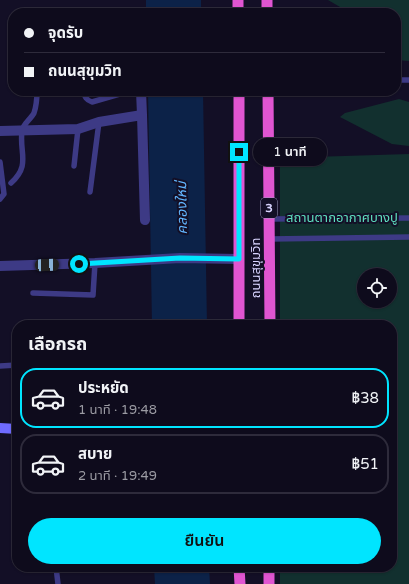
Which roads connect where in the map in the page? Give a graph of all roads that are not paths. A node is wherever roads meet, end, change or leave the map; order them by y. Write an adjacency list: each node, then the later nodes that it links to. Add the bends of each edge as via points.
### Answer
1 (36, 96): 10 (lane, via 34,112)
2 (85, 96): 3 (lane, via 92,102)
3 (113, 96)
4 (141, 96): 7 (street)
5 (239, 96): 22 (highway, ถนนสุขุมวิท)
6 (268, 96): 18 (highway, ถนนสุขุมวิท / 3)
7 (142, 115): 8 (street); 19 (street)
8 (100, 122): 9 (street); 15 (lane)
9 (78, 129): 10 (street); 13 (lane)
10 (22, 130): 11 (street); 14 (lane, via 23,163 19,176)
11 (0, 131)
12 (0, 162): 16 (lane, via 4,194)
13 (74, 166)
14 (11, 183)
15 (90, 192)
16 (0, 199)
17 (409, 218): 18 (lane)
18 (270, 219): 21 (highway, ถนนสุขุมวิท / 3)
19 (145, 220)
20 (409, 237): 21 (lane)
21 (270, 239): 27 (highway, ถนนสุขุมวิท / 3)
22 (239, 259): 23 (street, via 214,257); 26 (highway, ถนนสุขุมวิท)
23 (95, 263): 24 (street); 25 (lane, via 93,295)
24 (0, 266)
25 (33, 294)
26 (239, 320)
27 (270, 320)
28 (12, 365): 29 (lane)
29 (0, 366)
30 (0, 428): 31 (main road)
31 (12, 429)
32 (57, 572): 35 (lane)
33 (240, 572): 36 (highway)
34 (270, 572): 37 (highway)
35 (58, 584)
36 (240, 584)
37 (270, 584)

